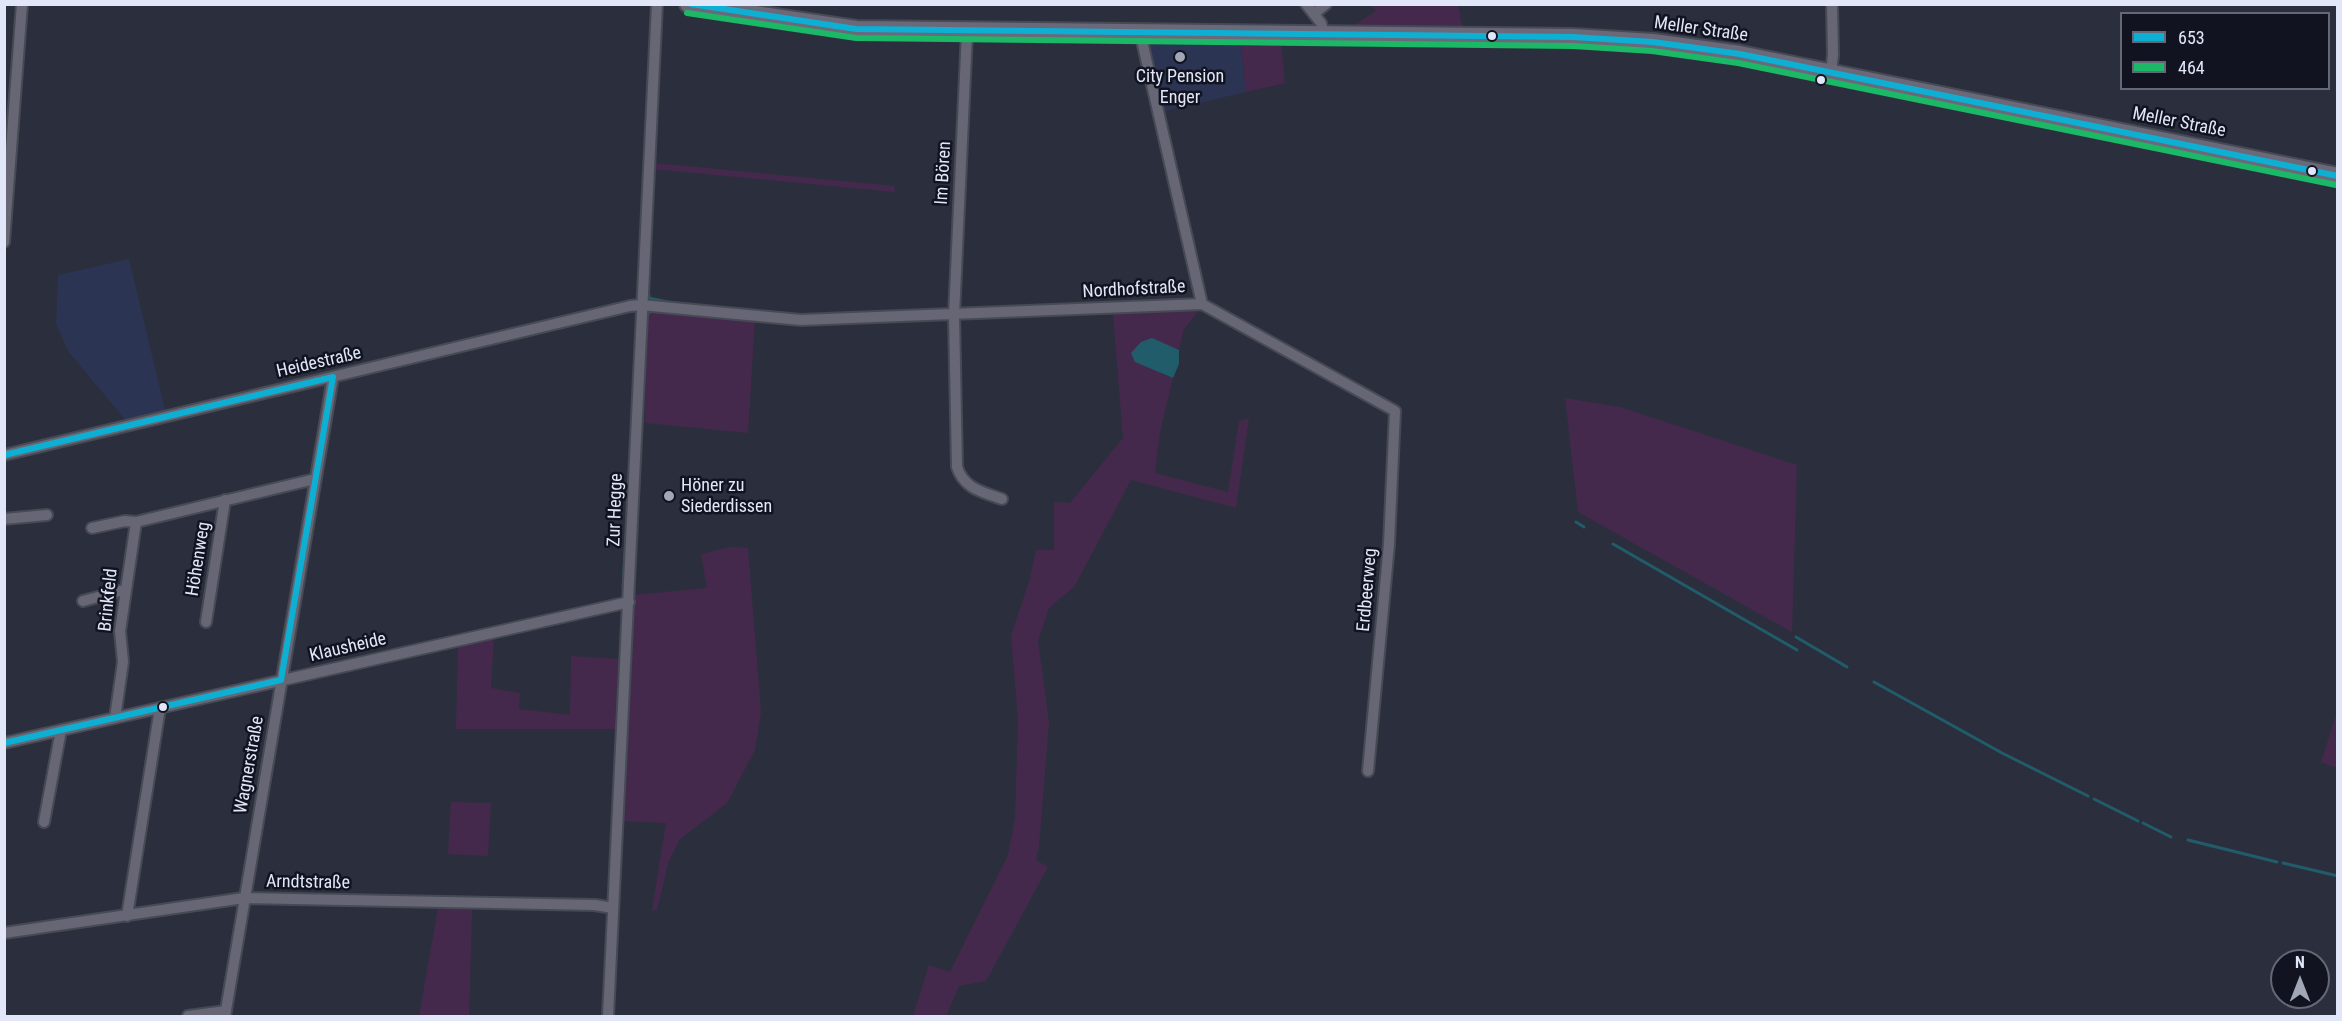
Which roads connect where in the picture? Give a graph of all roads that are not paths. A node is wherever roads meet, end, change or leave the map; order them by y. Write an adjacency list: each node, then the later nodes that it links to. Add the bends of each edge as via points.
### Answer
1 (22, 4): 13 (street)
2 (657, 4): 15 (street, Zur Hegge)
3 (688, 4): 8 (main road, Meller Straße, via 856,29)
4 (1306, 4): 7 (street)
5 (1326, 4): 7 (street)
6 (1832, 4): 11 (street)
7 (1316, 13): 10 (street)
8 (967, 32): 9 (main road, Meller Straße); 16 (street, Im Bören)
9 (1140, 32): 10 (main road, Meller Straße); 14 (street)
10 (1324, 34): 11 (main road, Meller Straße, via 1622,39)
11 (1831, 72): 12 (main road, Meller Straße)
12 (2337, 176)
13 (4, 242)
14 (1202, 304): 16 (street, Nordhofstraße); 18 (street, Nordhofstraße)
15 (641, 305): 16 (street, Nordhofstraße, via 801,320); 17 (street, Heidestraße); 29 (street, Zur Hegge)
16 (954, 315): 21 (street, via 957,467 971,488)
17 (333, 376): 19 (street, Heidestraße); 20 (street, Wagnerstraße)
18 (1395, 411): 36 (street, Erdbeerweg, via 1389,544)
19 (4, 454)
20 (315, 479): 22 (street); 31 (street, Wagnerstraße)
21 (1002, 499)
22 (225, 500): 25 (street); 30 (street, Höhenweg)
23 (47, 515): 24 (street)
24 (4, 519)
25 (136, 522): 26 (street); 27 (street, Brinkfeld)
26 (92, 528)
27 (124, 590): 28 (street); 33 (street, Brinkfeld, via 120,631 123,662)
28 (83, 601)
29 (629, 602): 31 (street, Klausheide); 39 (street, Zur Hegge)
30 (207, 622)
31 (281, 680): 32 (street, Klausheide); 38 (street, Wagnerstraße)
32 (159, 708): 33 (street, Klausheide); 40 (street)
33 (115, 718): 34 (street, Klausheide)
34 (61, 730): 35 (street, Klausheide); 37 (street)
35 (4, 743)
36 (1368, 771)
37 (44, 822)
38 (244, 898): 39 (street, Arndtstraße); 40 (street, Arndtstraße); 42 (street, Wagnerstraße)
39 (613, 908): 44 (street, Zur Hegge)
40 (127, 916): 41 (street, Arndtstraße)
41 (4, 933)
42 (226, 1014): 43 (street)
43 (188, 1017)
44 (608, 1017)

